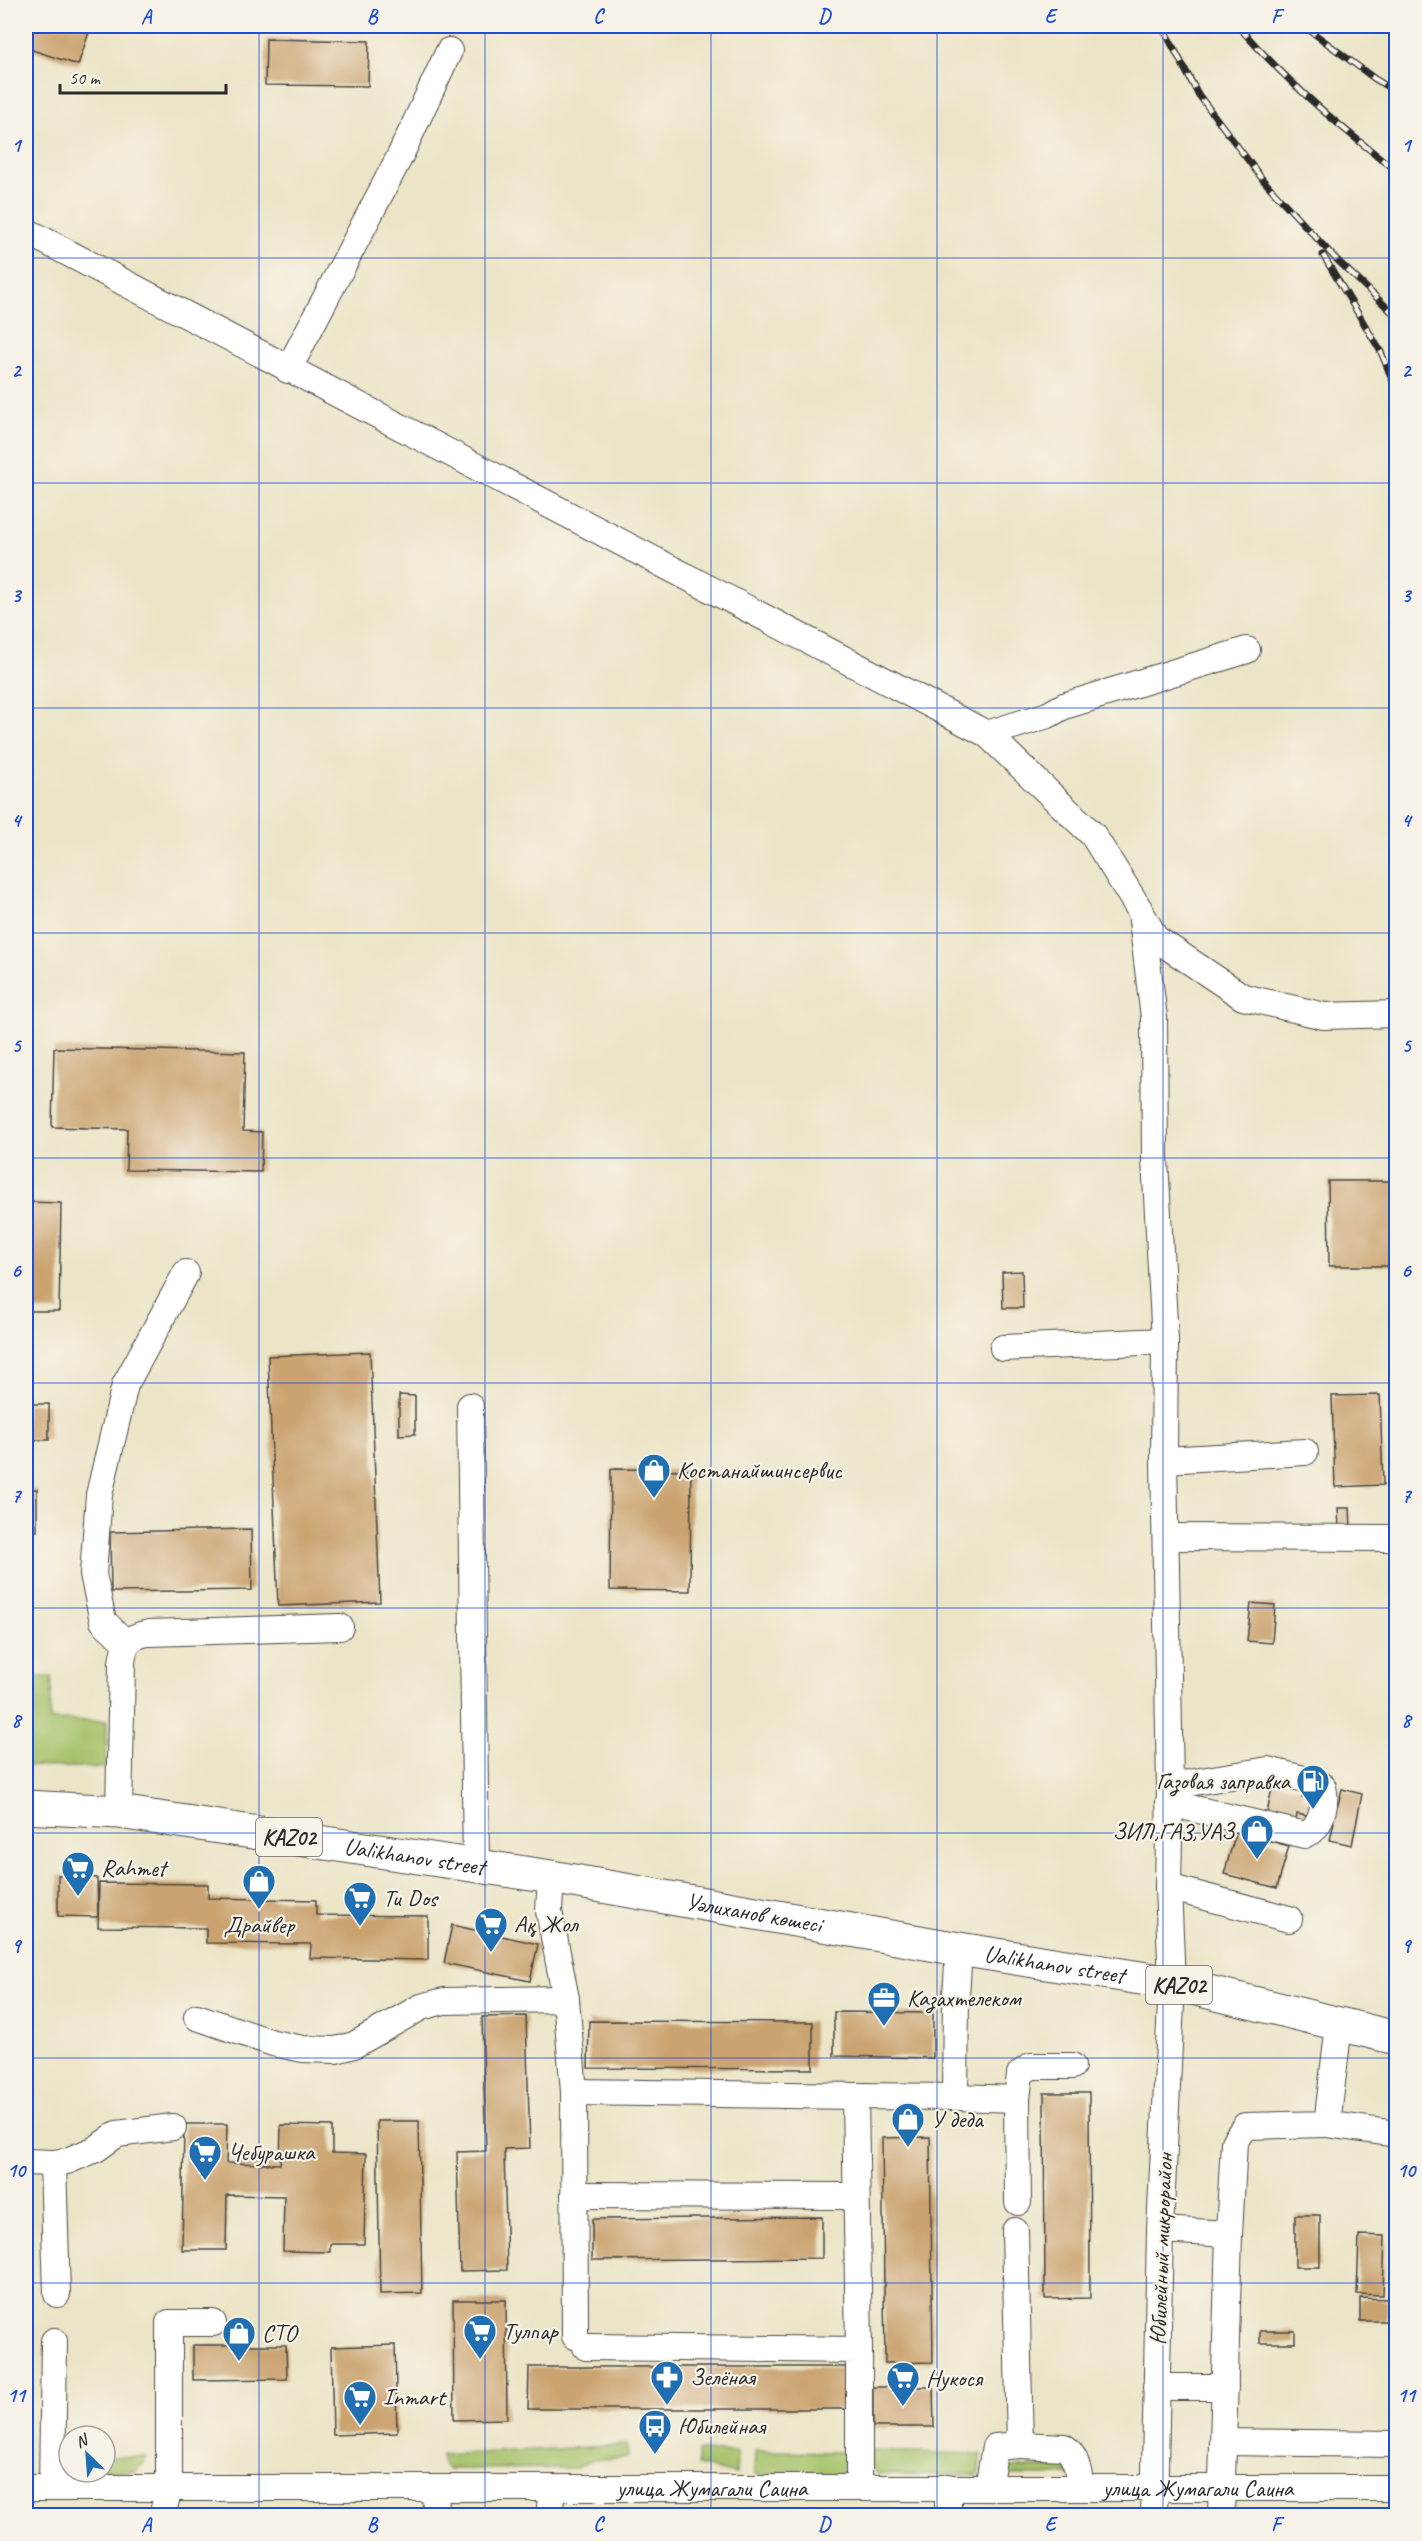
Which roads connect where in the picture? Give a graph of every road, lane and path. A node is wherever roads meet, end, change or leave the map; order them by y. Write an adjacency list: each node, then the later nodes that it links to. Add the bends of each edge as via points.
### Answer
1 (449, 51): 3 (street, via 399,158)
2 (26, 231): 3 (street)
3 (288, 370): 5 (street)
4 (1247, 650): 5 (street)
5 (987, 734): 6 (street, via 1093,835)
6 (1141, 912): 7 (street, via 1155,938 1243,997 1324,1016); 9 (street, Юбилейный микрорайон, via 1154,1018 1155,1160)
7 (1396, 1014)
8 (186, 1273): 17 (street, via 125,1385 99,1495 93,1574 103,1621)
9 (1165, 1341): 10 (street); 13 (street, Юбилейный микрорайон)
10 (1003, 1348)
11 (470, 1406): 21 (street)
12 (1305, 1452): 13 (street)
13 (1164, 1460): 14 (street, Юбилейный микрорайон)
14 (1166, 1537): 15 (street); 18 (street, Юбилейный микрорайон)
15 (1396, 1538)
16 (340, 1627): 17 (street, via 149,1633 131,1637)
17 (126, 1643): 20 (street, via 122,1663)
18 (1169, 1795): 18 (street, via 1305,1835 1318,1825 1324,1793 1316,1782 1268,1770); 23 (street, Юбилейный микрорайон)
19 (26, 1807): 20 (highway, Ualikhanov street / KАZ02)
20 (120, 1812): 21 (highway, Ualikhanov street / KАZ02)
21 (476, 1865): 22 (highway, Ualikhanov street / KАZ02)
22 (551, 1877): 25 (highway, Уәлиханов көшесі / KАZ02); 27 (street, via 549,1911)
23 (1168, 1887): 24 (street); 26 (street, Юбилейный микрорайон)
24 (1289, 1919)
25 (959, 1948): 26 (highway, Ualikhanov street / KАZ02); 34 (street)
26 (1172, 1983): 29 (highway, Ualikhanov street / KАZ02); 44 (street, Юбилейный микрорайон)
27 (566, 1999): 28 (street, via 444,2001 421,2007 354,2045 336,2050 273,2043); 32 (street)
28 (197, 2017)
29 (1339, 2025): 30 (highway, Ualikhanov street / KАZ02); 36 (street)
30 (1396, 2038)
31 (1072, 2066): 35 (street, via 1037,2065 1025,2069 1018,2080)
32 (574, 2092): 33 (street); 41 (street)
33 (855, 2096): 34 (street); 42 (street)
34 (955, 2097): 35 (street)
35 (1017, 2099): 43 (street)
36 (1327, 2124): 38 (street); 46 (street, via 1245,2126 1234,2142)
37 (173, 2127): 40 (street, via 117,2134 82,2156)
38 (1396, 2134)
39 (26, 2162): 40 (street)
40 (53, 2163): 47 (street)
41 (574, 2195): 42 (street); 50 (street, via 580,2341)
42 (856, 2196): 50 (street)
43 (1018, 2202)
44 (1160, 2230): 46 (street); 51 (street, Юбилейный микрорайон)
45 (1015, 2231): 55 (street)
46 (1229, 2234): 52 (street)
47 (57, 2294)
48 (213, 2323): 61 (street, via 169,2323)
49 (54, 2341): 60 (street)
50 (858, 2350): 56 (street)
51 (1156, 2387): 52 (street); 65 (street, Юбилейный микрорайон)
52 (1225, 2388): 53 (street)
53 (1222, 2442): 54 (street); 66 (street)
54 (1396, 2444)
55 (1020, 2445): 58 (street, via 995,2447); 64 (street, via 1064,2447 1074,2458)
56 (859, 2487): 57 (street, улица Жумагали Саина); 63 (street, улица Жумагали Саина)
57 (948, 2487): 58 (street, улица Жумагали Саина); 71 (street)
58 (988, 2487): 64 (street, улица Жумагали Саина)
59 (26, 2488): 60 (street, улица Жумагали Саина)
60 (52, 2488): 61 (street, улица Жумагали Саина)
61 (170, 2488): 62 (street, улица Жумагали Саина); 68 (street)
62 (434, 2488): 63 (street, улица Жумагали Саина); 69 (street)
63 (552, 2488): 70 (street)
64 (1082, 2488): 65 (street, улица Жумагали Саина)
65 (1154, 2488): 66 (street, улица Жумагали Саина); 72 (street, Юбилейный микрорайон)
66 (1220, 2488): 67 (street, улица Жумагали Саина); 73 (street)
67 (1396, 2488)
68 (162, 2516)
69 (437, 2516)
70 (549, 2516)
71 (948, 2516)
72 (1154, 2516)
73 (1221, 2516)

